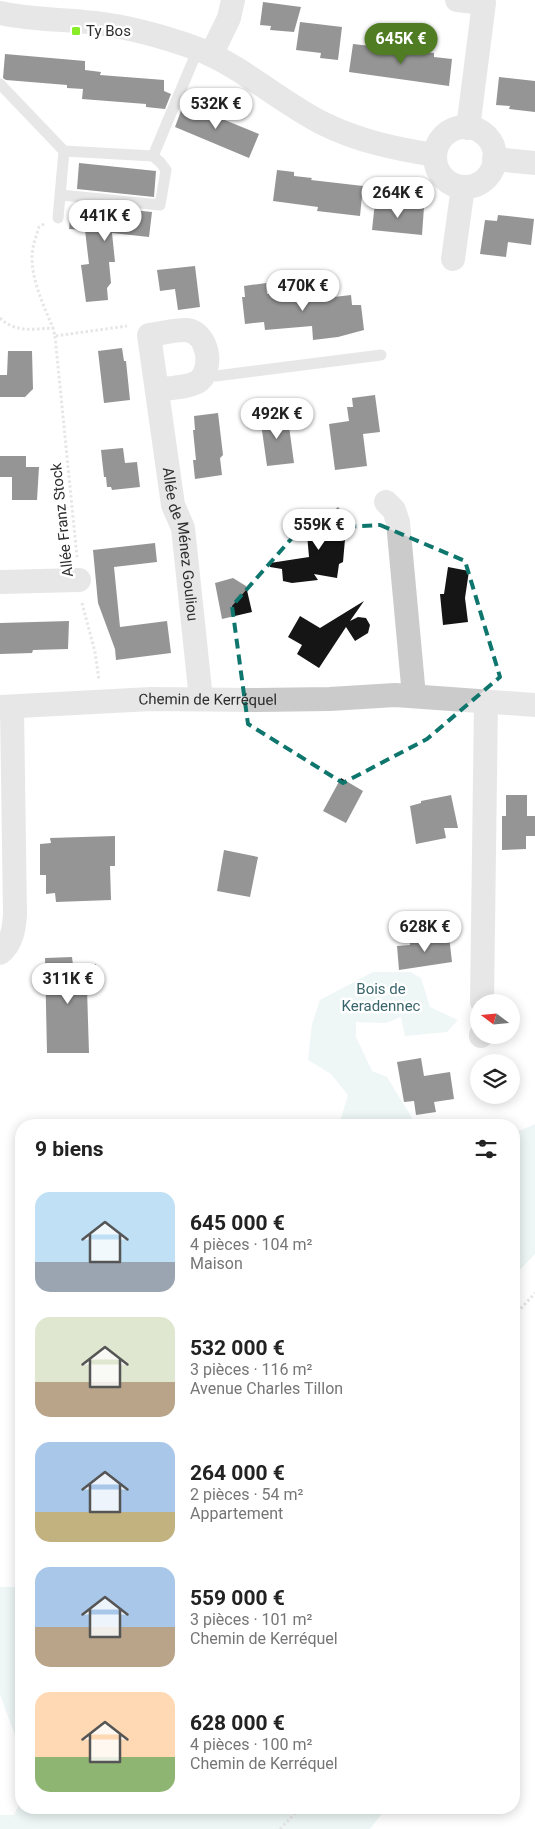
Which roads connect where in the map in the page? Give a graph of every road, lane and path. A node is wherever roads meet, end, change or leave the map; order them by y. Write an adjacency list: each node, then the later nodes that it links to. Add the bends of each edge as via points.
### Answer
1 (233, 0): 4 (street, via 229,18)
2 (457, 0): 6 (street, via 484,4)
3 (0, 13): 4 (street, via 115,26)
4 (204, 52): 8 (street, via 237,69 305,114 342,132 371,143); 9 (lane)
5 (0, 84): 7 (lane)
6 (468, 128): 8 (street, via 448,132 441,139); 10 (street, via 477,130 490,142)
7 (64, 151): 9 (lane); 13 (lane)
8 (435, 155): 12 (street, via 436,165 446,180)
9 (153, 156): 13 (lane, via 166,170 160,205)
10 (494, 159): 11 (street); 12 (street, via 488,176 472,186)
11 (535, 163)
12 (463, 187): 15 (street)
13 (61, 195): 14 (lane)
14 (58, 218): 17 (path, Allée Franz Stock, via 39,227 32,256 34,274)
15 (453, 259)
16 (0, 318): 17 (path, via 20,329)
17 (53, 328): 19 (path, Allée Franz Stock)
18 (149, 335): 19 (path, via 136,325); 21 (street, via 194,332 205,346); 22 (street, Allée de Ménez Gouliou)
19 (55, 336): 24 (path, Allée Franz Stock)
20 (381, 355): 21 (lane, via 216,376)
21 (204, 373): 22 (street, via 199,381)
22 (157, 390): 27 (street, Allée de Ménez Gouliou, via 173,505 183,528)
23 (386, 502): 26 (street, via 394,510 398,522)
24 (79, 580): 25 (street); 28 (path, Allée Franz Stock, via 98,667)
25 (0, 582)
26 (414, 696): 27 (street, Chemin de Kerréquel); 29 (street, Chemin de Kerréquel)
27 (201, 699): 28 (street, Chemin de Kerréquel)
28 (100, 700): 31 (street, Chemin de Kerréquel)
29 (486, 702): 30 (street, Chemin de Kerréquel); 33 (street)
30 (535, 705)
31 (6, 707): 32 (street, via 15,915 9,942)
32 (0, 953)
33 (482, 994)
34 (535, 1293): 35 (path)
35 (520, 1309)
36 (294, 1814): 37 (path)
37 (280, 1829)

